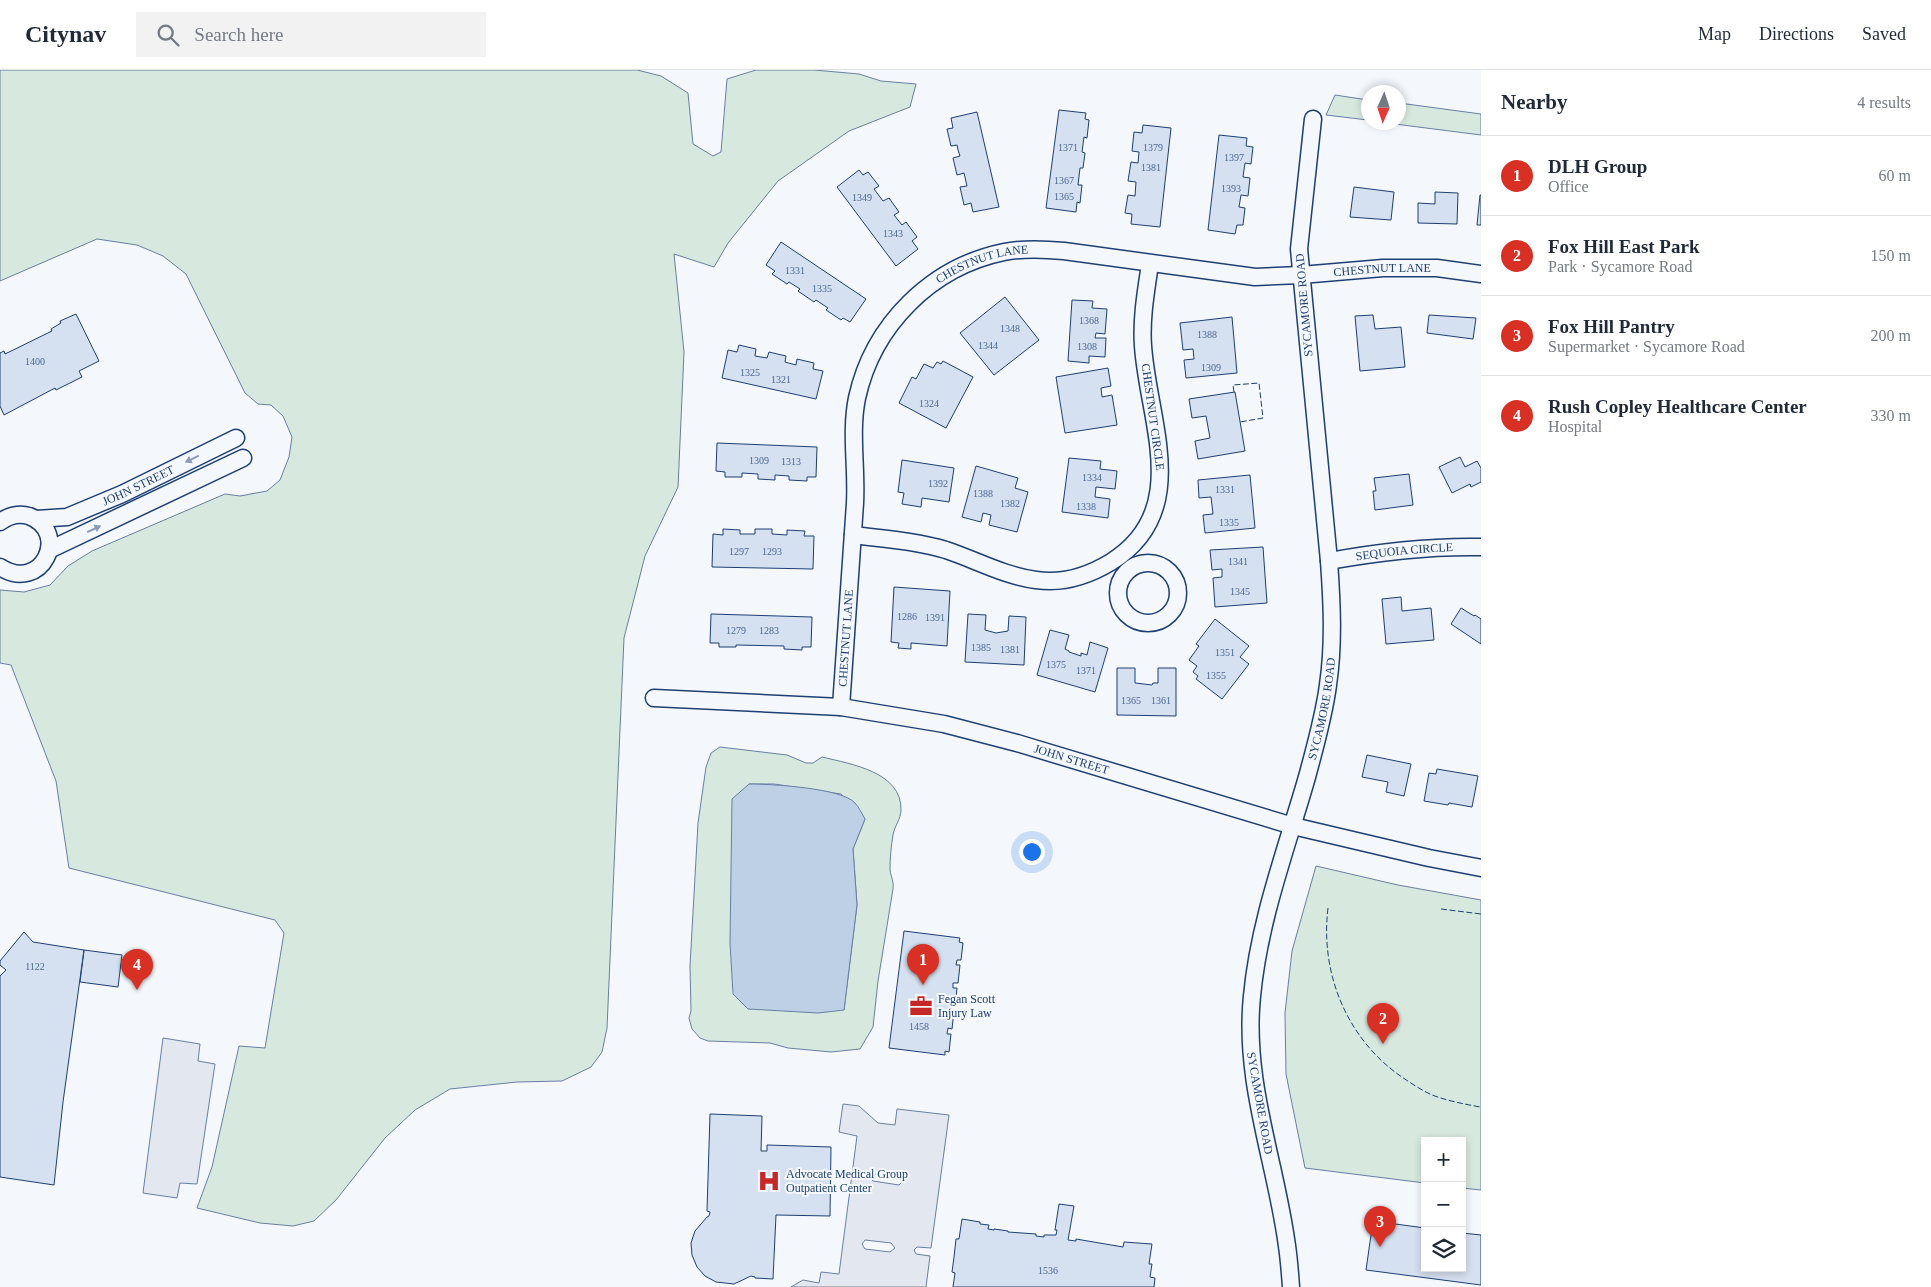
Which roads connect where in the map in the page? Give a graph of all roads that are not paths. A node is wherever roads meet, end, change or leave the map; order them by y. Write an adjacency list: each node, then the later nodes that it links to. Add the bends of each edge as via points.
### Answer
1 (1313, 119): 4 (street, SYCAMORE ROAD, via 1299,249)
2 (1150, 264): 4 (street, CHESTNUT LANE, via 1255,277); 9 (street, CHESTNUT LANE, via 1064,251 1005,252 954,271 928,286 910,302 876,346 857,400); 12 (street, CHESTNUT CIRCLE, via 1143,313 1143,346 1161,477 1152,516 1136,540)
3 (1481, 274): 4 (street, CHESTNUT LANE, via 1437,268 1383,268)
4 (1301, 275): 13 (street, SYCAMORE ROAD)
5 (236, 438): 7 (street, JOHN STREET, one-way to 7, via 67,517)
6 (243, 458): 11 (street, JOHN STREET, one-way to 6)
7 (36, 519): 8 (street, JOHN STREET, via 13,515); 11 (street, via 49,538)
8 (1, 521)
9 (853, 535): 12 (street, CHESTNUT CIRCLE, via 923,544 1036,581 1077,578); 17 (street, CHESTNUT LANE)
10 (1481, 547): 13 (street, SEQUOIA CIRCLE, via 1396,552)
11 (50, 550): 14 (street, via 45,561 26,574)
12 (1118, 558): 15 (street)
13 (1328, 561): 18 (street, SYCAMORE ROAD, via 1332,613 1328,686 1314,753)
14 (5, 571)
15 (1128, 571)
16 (654, 698): 17 (street, JOHN STREET)
17 (841, 707): 18 (street, JOHN STREET, via 944,724 1017,743)
18 (1293, 826): 19 (street, JOHN STREET); 20 (street, SYCAMORE ROAD, via 1257,952 1251,998 1250,1048 1288,1246)
19 (1481, 868)
20 (1290, 1287)

